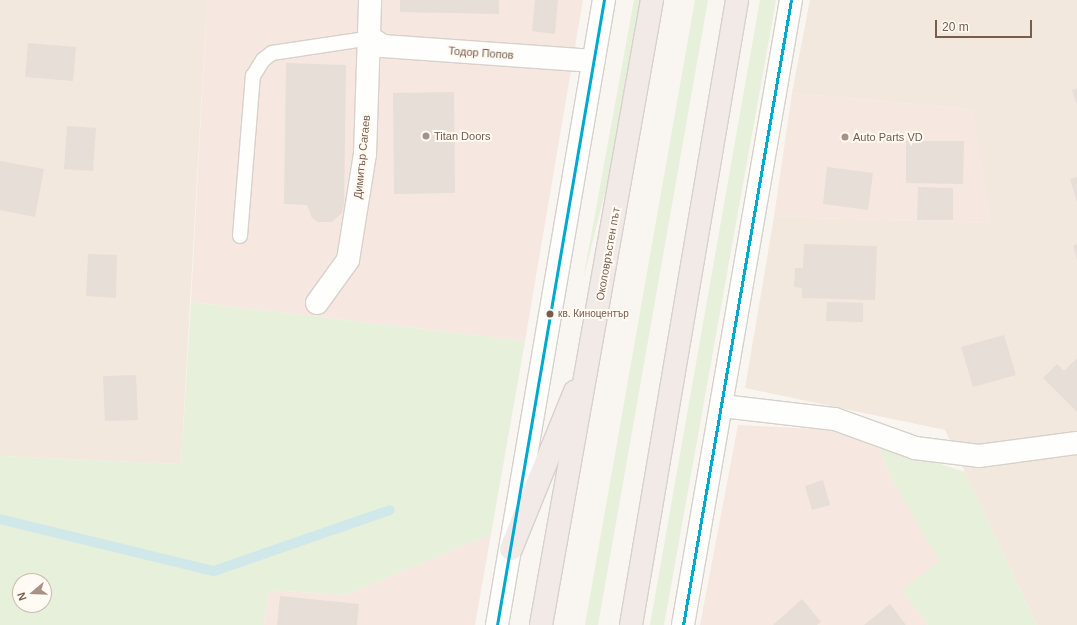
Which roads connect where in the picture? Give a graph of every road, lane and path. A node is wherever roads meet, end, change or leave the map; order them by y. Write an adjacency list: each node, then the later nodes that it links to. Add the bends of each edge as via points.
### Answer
1 (370, 0): 6 (street, Димитър Сагаев)
2 (604, 0): 7 (street)
3 (652, 0): 10 (highway, Околовръстен път)
4 (737, 0): 16 (highway)
5 (791, 0): 11 (street)
6 (371, 38): 7 (street, Тодор Попов, via 383,46); 8 (lane, via 272,53 263,60 253,76); 9 (street, Димитър Сагаев, via 365,154 348,260)
7 (593, 61): 13 (street)
8 (240, 236)
9 (318, 302)
10 (592, 349): 13 (highway); 15 (highway, Околовръстен път)
11 (722, 406): 12 (street, via 835,419 915,448 978,456); 17 (street)
12 (1077, 442)
13 (510, 549): 14 (street)
14 (497, 625)
15 (541, 625)
16 (631, 625)
17 (683, 625)

